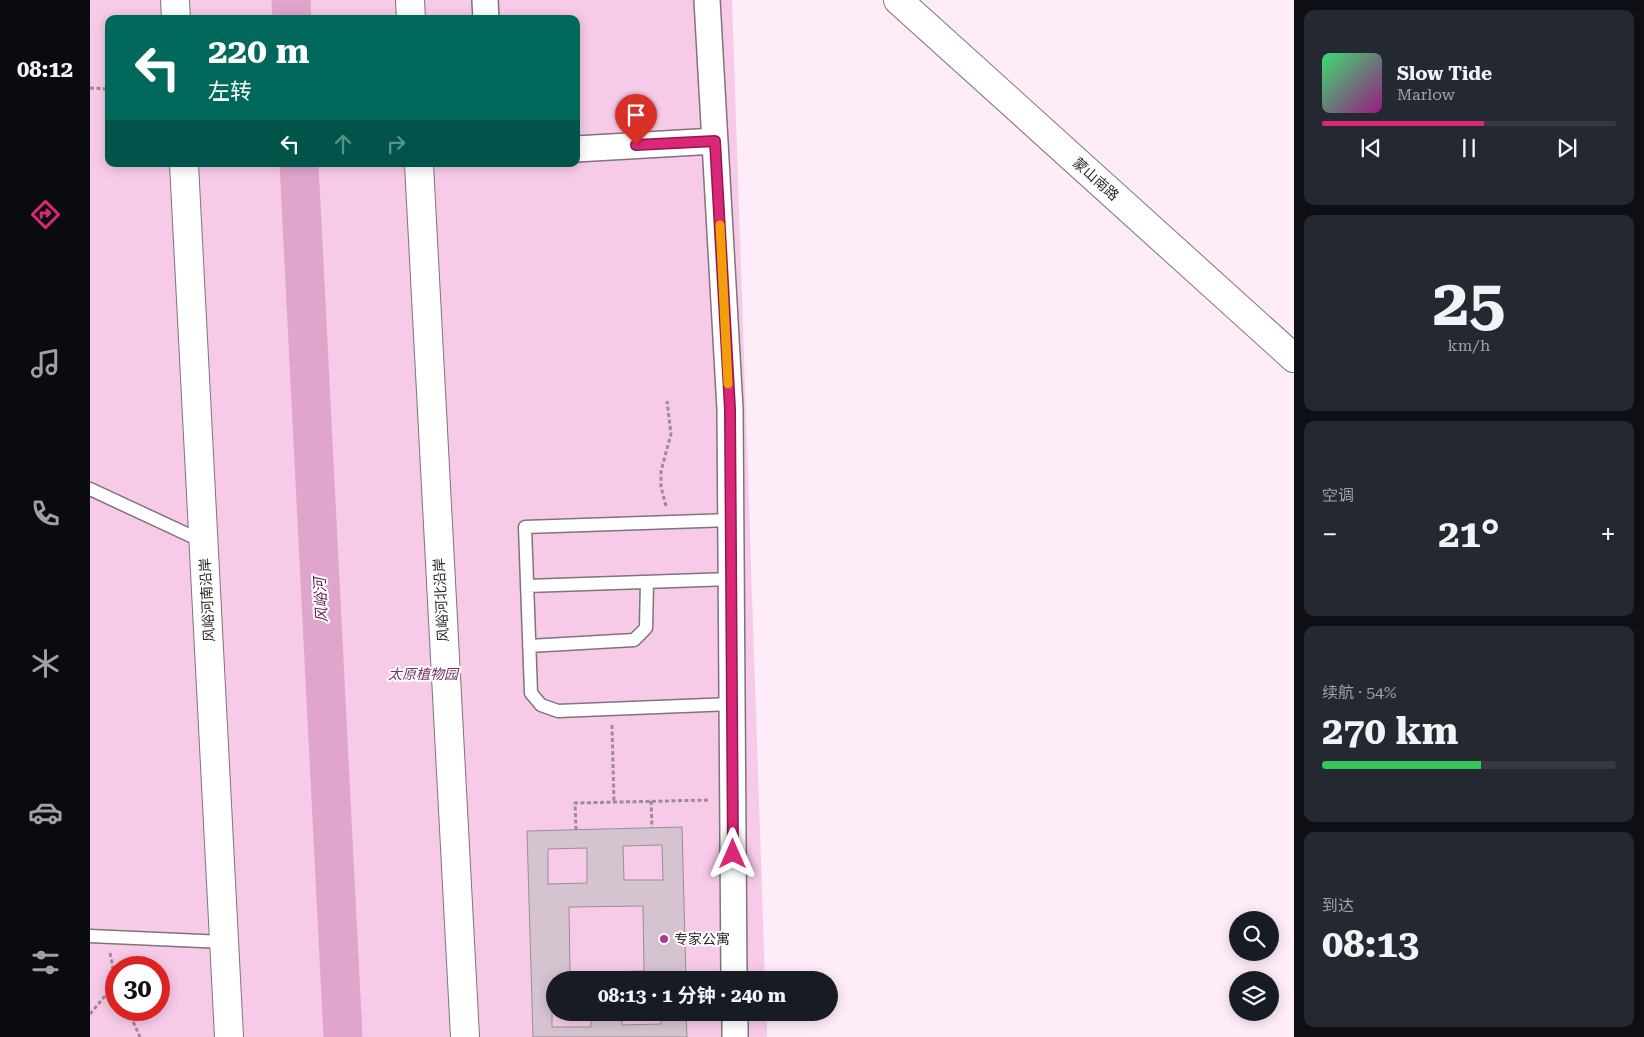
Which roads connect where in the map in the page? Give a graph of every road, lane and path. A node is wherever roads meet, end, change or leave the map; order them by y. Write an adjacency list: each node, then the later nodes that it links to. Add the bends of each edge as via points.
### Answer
1 (175, 0): 6 (street)
2 (410, 0): 7 (street)
3 (485, 0): 8 (street)
4 (707, 0): 11 (street)
5 (898, 0): 15 (street, 蒙山南路)
6 (176, 15)
7 (411, 15)
8 (486, 15)
9 (90, 88): 10 (path)
10 (105, 89)
11 (715, 141): 12 (street); 18 (street, via 730,409)
12 (580, 148)
13 (184, 167): 20 (street, 风峪河南沿岸)
14 (419, 167): 43 (street, 风峪河北沿岸)
15 (1294, 358)
16 (667, 401): 19 (path, via 671,434 661,471 661,487)
17 (90, 489): 20 (lane)
18 (730, 520): 19 (lane); 21 (street)
19 (670, 522): 23 (lane, via 525,527)
20 (204, 542): 34 (street, 风峪河南沿岸)
21 (731, 579): 22 (lane); 25 (street)
22 (647, 582): 23 (lane); 24 (lane, via 646,628 634,640)
23 (527, 586): 24 (lane)
24 (529, 646): 26 (lane, via 531,693 541,705 558,711)
25 (732, 704): 26 (lane); 27 (street)
26 (611, 709): 29 (path)
27 (733, 800): 28 (path); 36 (street)
28 (651, 801): 29 (path); 30 (path)
29 (614, 802): 31 (path, via 575,803)
30 (652, 828)
31 (576, 830)
32 (90, 936): 33 (lane)
33 (109, 937): 34 (lane); 35 (path)
34 (224, 942): 42 (street, 风峪河南沿岸)
35 (110, 956)
36 (734, 971)
37 (105, 996): 38 (path)
38 (90, 1014)
39 (133, 1021): 41 (path)
40 (735, 1021): 44 (street)
41 (140, 1037)
42 (229, 1037)
43 (465, 1037)
44 (735, 1037)

